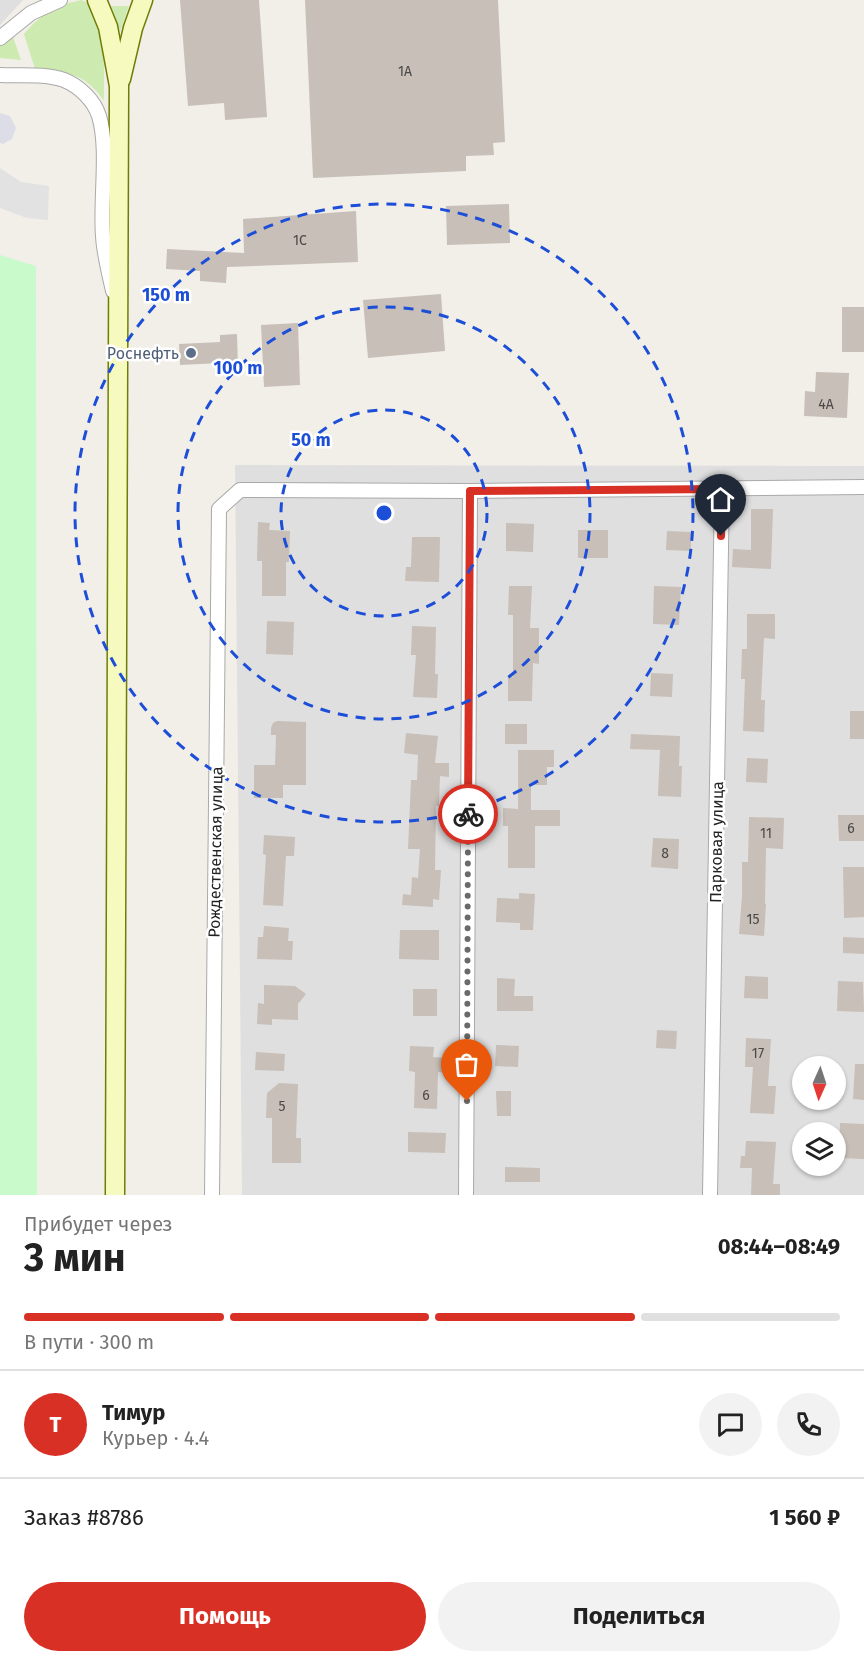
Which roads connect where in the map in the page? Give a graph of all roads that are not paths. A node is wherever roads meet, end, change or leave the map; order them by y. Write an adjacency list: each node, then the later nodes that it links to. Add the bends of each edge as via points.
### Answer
1 (39, 0): 5 (street)
2 (60, 0): 5 (street)
3 (97, 0): 8 (main road, via 108,27)
4 (143, 0): 8 (main road, via 132,28)
5 (31, 14): 6 (street)
6 (0, 38)
7 (0, 75): 9 (street, via 64,80 79,88 99,114 103,133 103,236)
8 (119, 86): 9 (main road)
9 (118, 322): 13 (main road)
10 (864, 487): 11 (street)
11 (722, 489): 12 (street); 16 (street, Парковая улица)
12 (470, 491): 14 (street, Рождественская улица, via 240,490 219,509); 15 (street)
13 (115, 1195)
14 (212, 1195)
15 (466, 1195)
16 (710, 1195)

